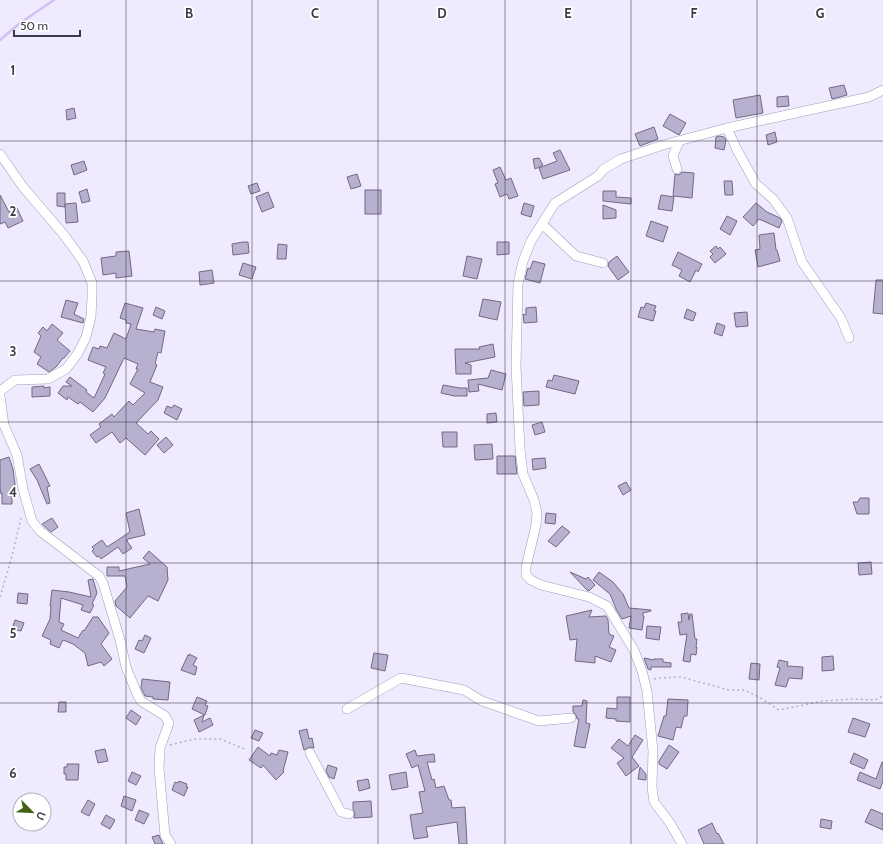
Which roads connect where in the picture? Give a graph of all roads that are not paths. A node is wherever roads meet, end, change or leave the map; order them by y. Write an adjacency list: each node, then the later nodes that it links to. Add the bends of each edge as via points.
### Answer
1 (883, 90): 2 (street, via 869,97)
2 (727, 128): 3 (street); 8 (street, via 756,184 774,199 787,218 802,262 841,318)
3 (679, 141): 5 (street, via 673,156); 6 (street, via 615,162 555,203)
4 (0, 154): 9 (street, via 23,187 83,261 92,283 92,297 86,337 66,369 48,379 15,380)
5 (676, 169)
6 (542, 224): 7 (street, via 576,256); 16 (street, via 531,241 518,284 516,366 520,449 523,474 537,513 526,575 540,585 589,597 607,606 634,650 647,692 654,751 654,802)
7 (603, 262)
8 (849, 338)
9 (0, 391)
10 (0, 396): 15 (street, via 4,425 17,455 32,521 98,576 103,584 126,668 138,696 141,701 165,716 169,723 160,748 159,768 165,835)
11 (347, 709): 12 (street, via 401,678 464,690 482,701 539,721)
12 (571, 718)
13 (310, 753): 14 (street, via 341,812)
14 (349, 814)
15 (170, 844)
16 (682, 844)

